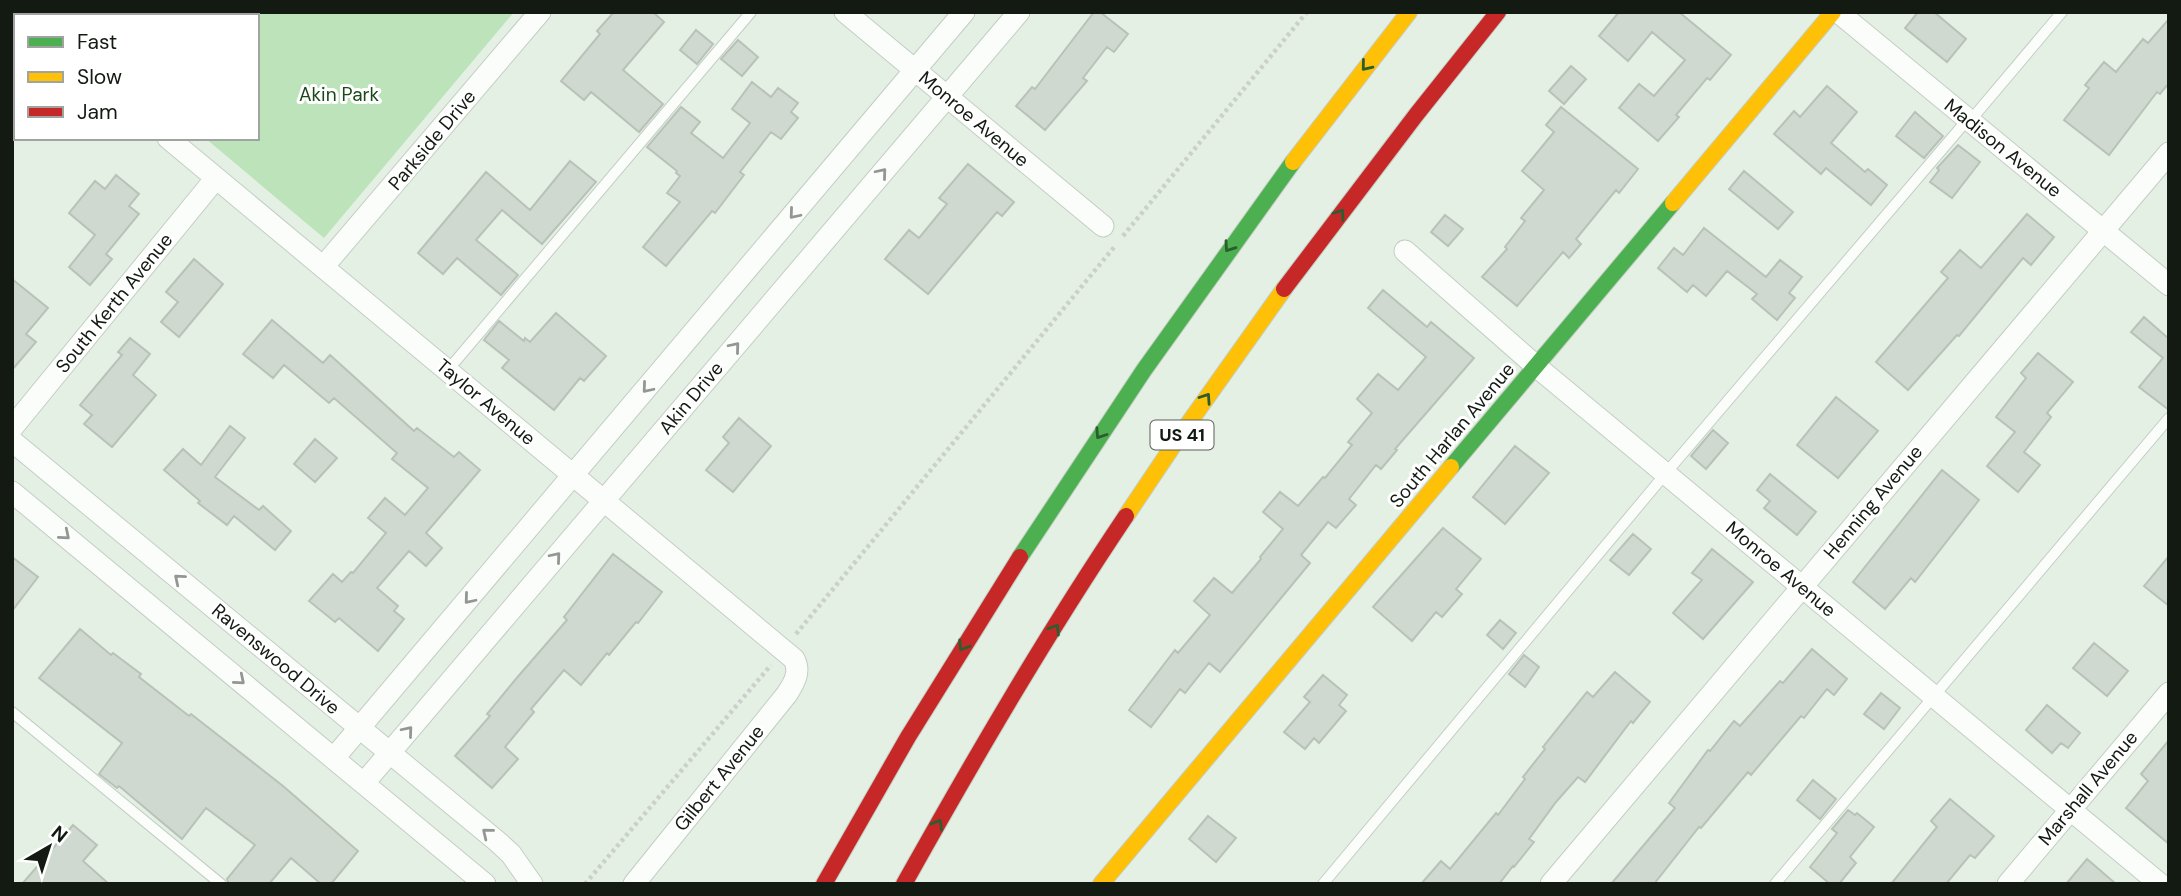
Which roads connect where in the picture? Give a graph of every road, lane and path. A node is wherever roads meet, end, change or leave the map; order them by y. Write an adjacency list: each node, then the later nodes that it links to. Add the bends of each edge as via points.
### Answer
1 (540, 12): 20 (street, Parkside Drive)
2 (751, 12): 23 (lane)
3 (845, 12): 11 (street, Monroe Avenue)
4 (964, 12): 11 (street, Akin Drive)
5 (1018, 12): 12 (street, Akin Drive)
6 (1307, 12): 32 (path)
7 (1409, 12): 48 (main road, one-way to 48, via 1238,234 1063,488 934,693)
8 (1498, 12): 49 (main road, US 41, one-way to 8, via 1098,559 1214,386 1343,209)
9 (1835, 12): 13 (street, Madison Avenue); 22 (main road, South Harlan Avenue)
10 (2062, 12): 13 (lane)
11 (915, 71): 12 (street, Monroe Avenue); 28 (street, Akin Drive, one-way to 28)
12 (947, 97): 17 (street, Monroe Avenue); 30 (street, Akin Drive, one-way to 12)
13 (1969, 120): 18 (street, Madison Avenue); 27 (lane)
14 (170, 140): 16 (street, Taylor Avenue)
15 (2169, 153): 18 (street, Henning Avenue)
16 (216, 178): 20 (street, Taylor Avenue); 25 (street, South Kerth Avenue)
17 (1103, 226)
18 (2103, 230): 21 (street, Madison Avenue); 31 (street, Henning Avenue)
19 (1405, 251): 22 (street, Monroe Avenue)
20 (323, 267): 23 (street, Taylor Avenue)
21 (2169, 285)
22 (1537, 367): 27 (street, Monroe Avenue); 50 (main road, South Harlan Avenue)
23 (448, 370): 28 (street, Taylor Avenue)
24 (2169, 418): 36 (lane)
25 (12, 428)
26 (12, 441): 38 (street, Ravenswood Drive, one-way to 26)
27 (1666, 474): 31 (street, Monroe Avenue); 51 (lane)
28 (574, 475): 30 (street, Taylor Avenue); 38 (street, Akin Drive, one-way to 38)
29 (12, 492): 40 (street, Ravenswood Drive, one-way to 40)
30 (604, 500): 34 (street, Taylor Avenue, via 789,654); 39 (street, Akin Drive, one-way to 30)
31 (1803, 586): 36 (street, Monroe Avenue); 52 (street, Henning Avenue)
32 (799, 630)
33 (770, 665): 46 (path)
34 (797, 669): 47 (street, Gilbert Avenue, via 781,702)
35 (2169, 693): 42 (street, Marshall Avenue)
36 (1933, 695): 42 (street, Monroe Avenue); 53 (lane)
37 (12, 712): 44 (lane)
38 (360, 728): 39 (street, Ravenswood Drive); 40 (street, Akin Drive)
39 (390, 753): 41 (street, Akin Drive); 43 (street, Ravenswood Drive, one-way to 39, via 505,848)
40 (334, 758): 41 (street, Ravenswood Drive)
41 (364, 783): 45 (street, Ravenswood Drive)
42 (2070, 810): 54 (street, Marshall Avenue); 55 (street, Monroe Avenue)
43 (528, 882)
44 (221, 884)
45 (485, 884)
46 (585, 884)
47 (634, 884)
48 (824, 884)
49 (904, 884)
50 (1101, 884)
51 (1323, 884)
52 (1551, 884)
53 (1775, 884)
54 (2008, 884)
55 (2160, 884)

